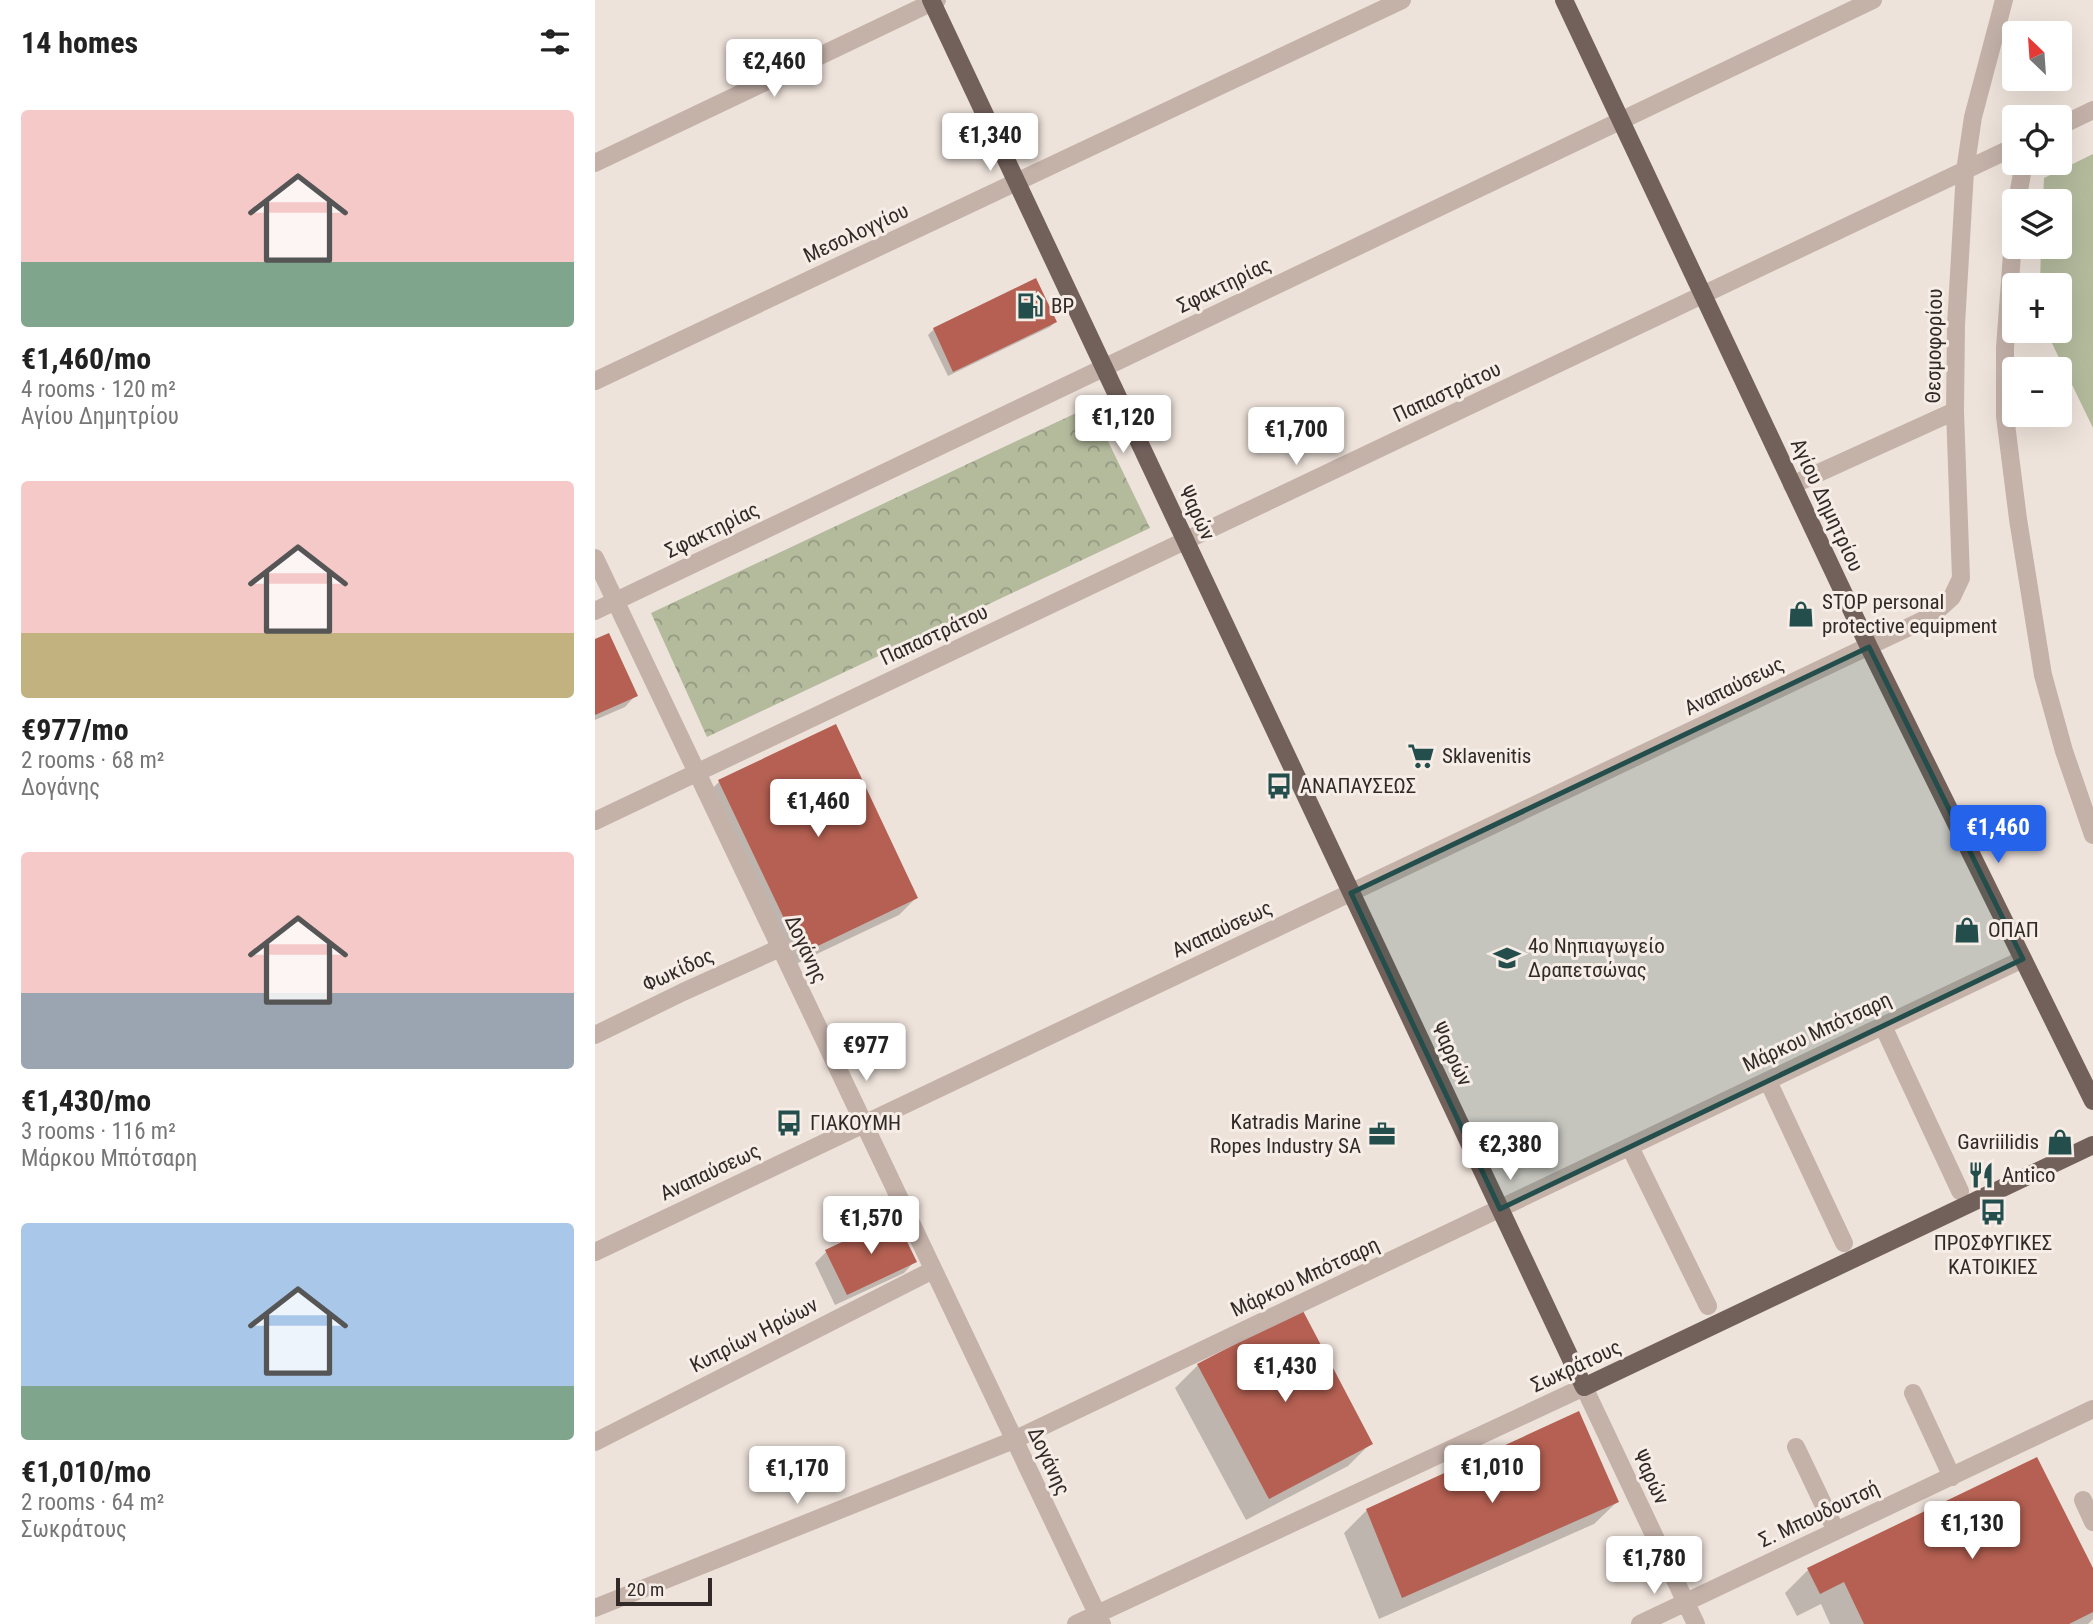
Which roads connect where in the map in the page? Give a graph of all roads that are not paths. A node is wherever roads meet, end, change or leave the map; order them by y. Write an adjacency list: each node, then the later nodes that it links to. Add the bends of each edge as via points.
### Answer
1 (1402, 0): 12 (street, Μεσολογγίου)
2 (1564, 0): 7 (main road, Αγίου Δημητρίου)
3 (1873, 0): 7 (street, Σφακτηρίας)
4 (2004, 0): 11 (street, Θεσμοφορίου, via 1973,117)
5 (933, 1): 10 (street); 12 (main road, Ψαρών)
6 (2093, 110): 8 (street)
7 (1621, 120): 14 (main road, Αγίου Δημητρίου); 15 (street, Σφακτηρίας)
8 (2072, 120)
9 (2002, 153): 11 (street, Παπαστράτου)
10 (595, 163)
11 (1965, 171): 14 (street, Παπαστράτου); 17 (street, Θεσμοφορίου)
12 (1016, 182): 15 (main road, Ψαρών); 16 (street, Μεσολογγίου)
13 (2012, 259): 26 (street, via 2005,416 2018,519 2043,675)
14 (1703, 295): 18 (main road, Αγίου Δημητρίου); 19 (street, Παπαστράτου)
15 (1104, 368): 19 (main road, Ψαρών); 21 (street, Σφακτηρίας)
16 (595, 381)
17 (1955, 411): 18 (street); 23 (street, Θεσμοφορίου, via 1961,578 1952,597 1930,617)
18 (1792, 485): 23 (main road, Αγίου Δημητρίου)
19 (1185, 541): 24 (street, Παπαστράτου); 27 (main road, Ψαρών)
20 (595, 558): 21 (street, Δογάνης)
21 (615, 601): 22 (street, Σφακτηρίας); 24 (street, Δογάνης)
22 (595, 611)
23 (1869, 647): 27 (street, Αναπαύσεως); 29 (main road, Αγίου Δημητρίου)
24 (697, 773): 25 (street, Παπαστράτου); 28 (street, Δογάνης)
25 (595, 821)
26 (2093, 835)
27 (1351, 893): 34 (street, Αναπαύσεως); 38 (main road, Ψαρρών)
28 (780, 948): 31 (street, Φωκίδος); 34 (street, Δογάνης)
29 (2023, 959): 30 (street, Μάρκου Μπότσαρη); 33 (main road, Αγίου Δημητρίου)
30 (1883, 1026): 32 (street, Μάρκου Μπότσαρη); 37 (street)
31 (595, 1035)
32 (1768, 1080): 36 (street, Μάρκου Μπότσαρη); 39 (street)
33 (2093, 1101)
34 (864, 1124): 40 (street, Αναπαύσεως); 41 (street, Δογάνης)
35 (2093, 1145): 43 (main road, Σωκράτους)
36 (1630, 1147): 38 (street, Μάρκου Μπότσαρη); 42 (street)
37 (1960, 1191)
38 (1500, 1209): 43 (main road, Ψαρρών); 46 (street, Μάρκου Μπότσαρη)
39 (1843, 1243)
40 (595, 1252)
41 (933, 1270): 46 (street, Δογάνης); 47 (street, Κυπρίων Ηρώων)
42 (1708, 1306)
43 (1584, 1387): 53 (street, Ψαρών); 55 (street, Σωκράτους)
44 (1913, 1393): 49 (street)
45 (2093, 1409): 49 (street, Σ. Μπουδουτσή)
46 (1014, 1440): 54 (street, Μάρκου Μπότσαρη); 55 (street, Δογάνης)
47 (595, 1442)
48 (1796, 1447): 52 (street)
49 (1952, 1476): 52 (street, Σ. Μπουδουτσή)
50 (2083, 1500): 51 (street)
51 (2093, 1522)
52 (1836, 1531): 53 (street, Σ. Μπουδουτσή)
53 (1685, 1602): 57 (street, Σ. Μπουδουτσή); 58 (street, Ψαρών)
54 (595, 1608)
55 (1099, 1619): 56 (street, Σωκράτους)
56 (1076, 1624)
57 (1640, 1624)
58 (1696, 1624)

